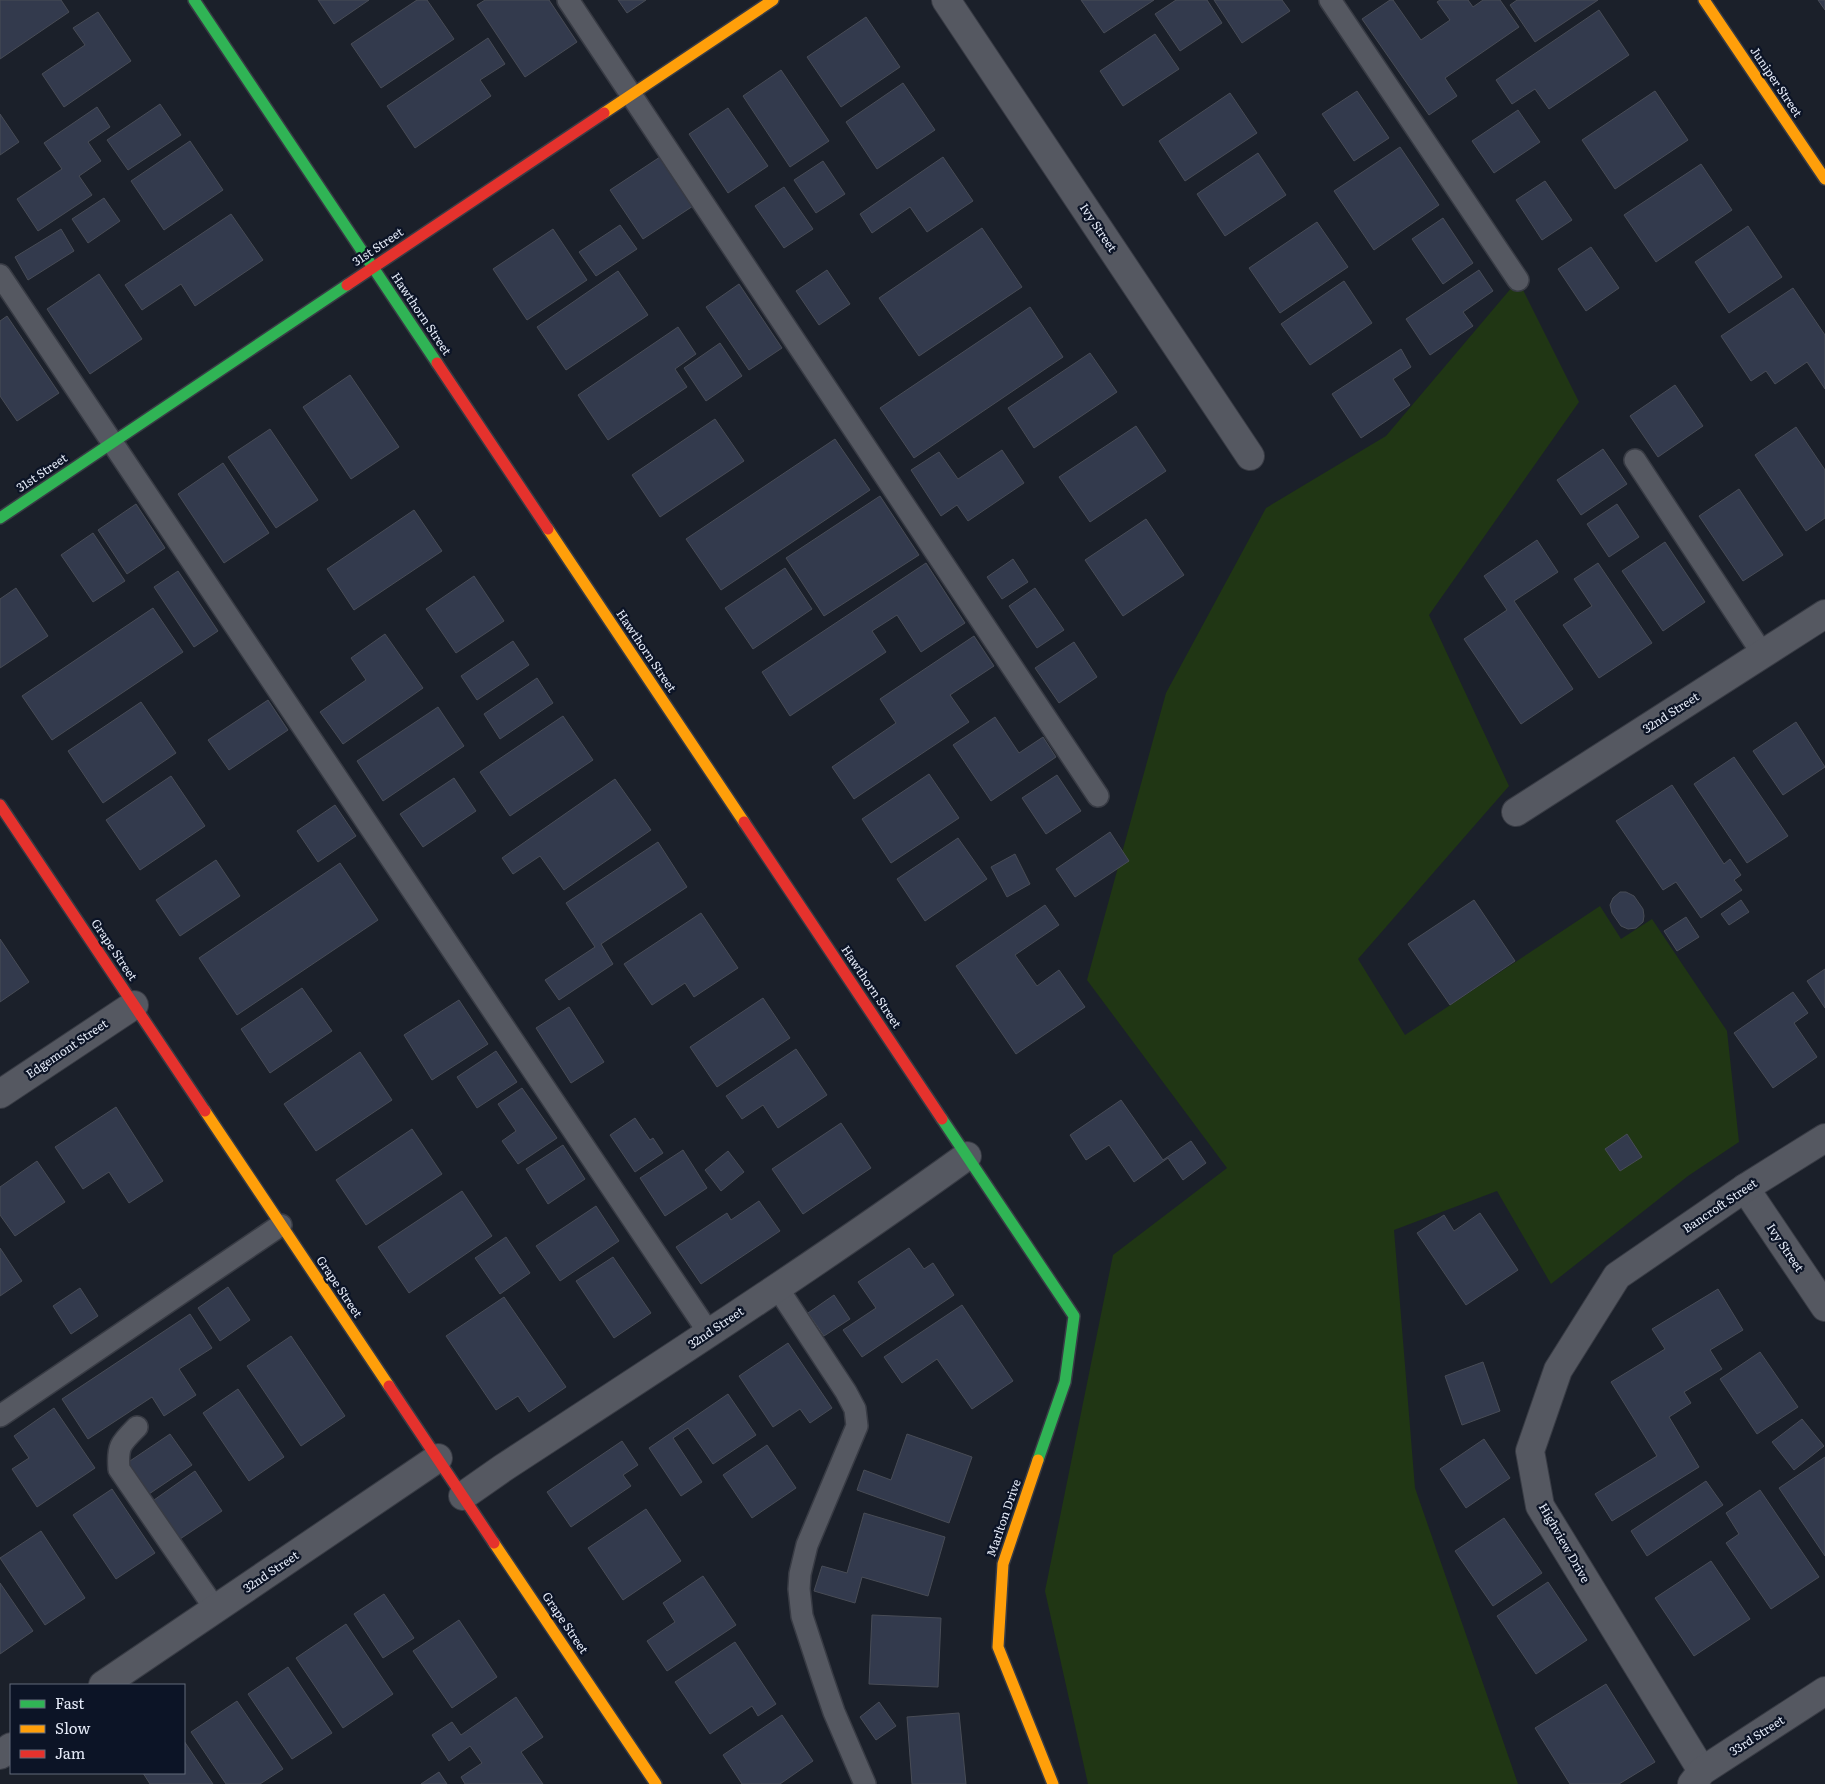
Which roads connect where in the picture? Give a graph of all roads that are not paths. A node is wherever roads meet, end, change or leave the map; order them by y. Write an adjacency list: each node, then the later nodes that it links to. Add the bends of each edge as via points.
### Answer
1 (194, 0): 9 (street, Hawthorn Street)
2 (568, 0): 7 (lane)
3 (773, 0): 7 (street, 31st Street)
4 (946, 0): 13 (street, Ivy Street)
5 (1330, 0): 11 (lane)
6 (1704, 0): 8 (street, Juniper Street)
7 (631, 94): 9 (street, 31st Street); 18 (lane)
8 (1825, 179)
9 (374, 267): 12 (street, 31st Street); 24 (street, Hawthorn Street)
10 (0, 275): 12 (lane)
11 (1518, 280)
12 (112, 443): 15 (street, 31st Street); 31 (lane)
13 (1250, 456)
14 (1635, 460): 17 (lane)
15 (0, 518)
16 (1825, 614): 17 (street, 32nd Street)
17 (1762, 653): 20 (street, 32nd Street)
18 (1098, 796)
19 (0, 805): 21 (street, Grape Street)
20 (1516, 812)
21 (134, 1005): 22 (street, Edgemont Street); 26 (street, Grape Street)
22 (0, 1094)
23 (1825, 1138): 25 (street, Bancroft Street)
24 (967, 1156): 28 (street, 32nd Street); 30 (street, Hawthorn Street)
25 (1746, 1188): 27 (street, Bancroft Street); 29 (street, Ivy Street)
26 (281, 1225): 32 (lane); 34 (street, Grape Street)
27 (1617, 1276): 39 (street, Highview Drive, via 1558,1370 1530,1451 1540,1506)
28 (777, 1287): 31 (street, 32nd Street); 41 (lane, via 855,1409 857,1426 807,1545 799,1589 802,1616 822,1677)
29 (1825, 1307)
30 (1074, 1316): 42 (street, Marlton Drive, via 1065,1382 1002,1564 998,1646)
31 (709, 1333): 35 (street, 32nd Street)
32 (0, 1416)
33 (137, 1428): 36 (lane, via 121,1444 119,1469)
34 (438, 1458): 35 (street, Grape Street); 36 (street, 32nd Street)
35 (463, 1496): 40 (street, Grape Street)
36 (216, 1610): 37 (street, 32nd Street)
37 (105, 1684)
38 (1825, 1691): 39 (street, 33rd Street)
39 (1697, 1778)
40 (656, 1784)
41 (865, 1784)
42 (1053, 1784)

